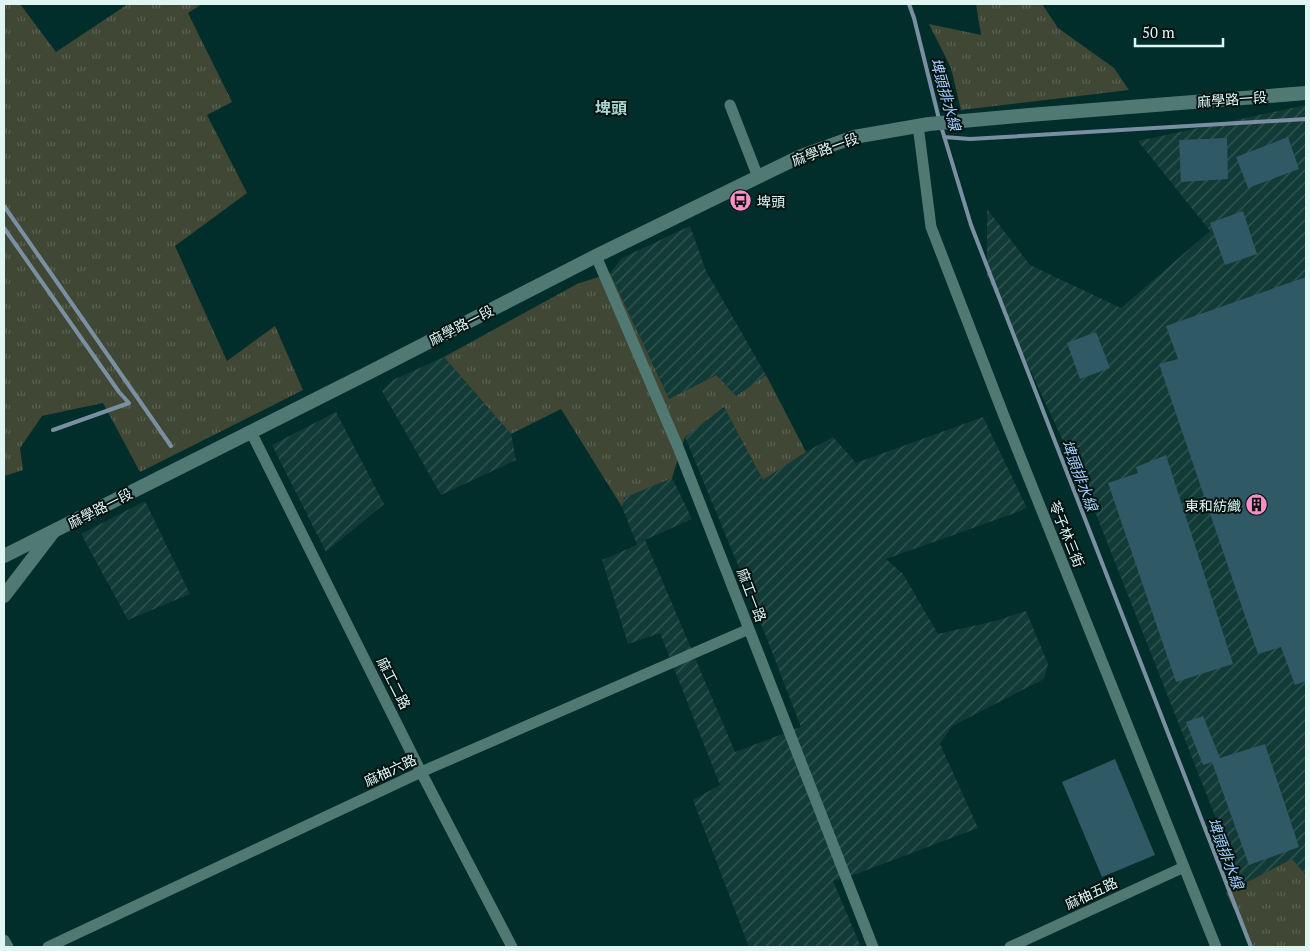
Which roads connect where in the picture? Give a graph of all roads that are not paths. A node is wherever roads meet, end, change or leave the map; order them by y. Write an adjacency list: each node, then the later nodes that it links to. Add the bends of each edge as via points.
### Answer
1 (1306, 93): 3 (main road, 麻學路一段)
2 (730, 106): 4 (street)
3 (923, 124): 4 (main road, 麻學路一段, via 854,137 801,156); 12 (street, 苓子林三街, via 930,227)
4 (758, 177): 5 (main road, 麻學路一段)
5 (596, 256): 6 (main road, 麻學路一段); 10 (street, 麻工一路, via 678,447)
6 (251, 432): 7 (main road, 麻學路一段); 11 (street, 麻工二路)
7 (54, 532): 8 (main road, 麻學路一段); 9 (main road)
8 (4, 556)
9 (4, 596)
10 (749, 629): 11 (street, 麻柚六路); 17 (street, 麻工一路)
11 (421, 772): 15 (street, 麻柚六路); 16 (street, 麻工二路)
12 (1184, 866): 18 (street, 麻柚五路); 19 (street, 苓子林三街)
13 (4, 940): 14 (street)
14 (8, 947)
15 (48, 947)
16 (512, 947)
17 (873, 947)
18 (1010, 947)
19 (1216, 947)

